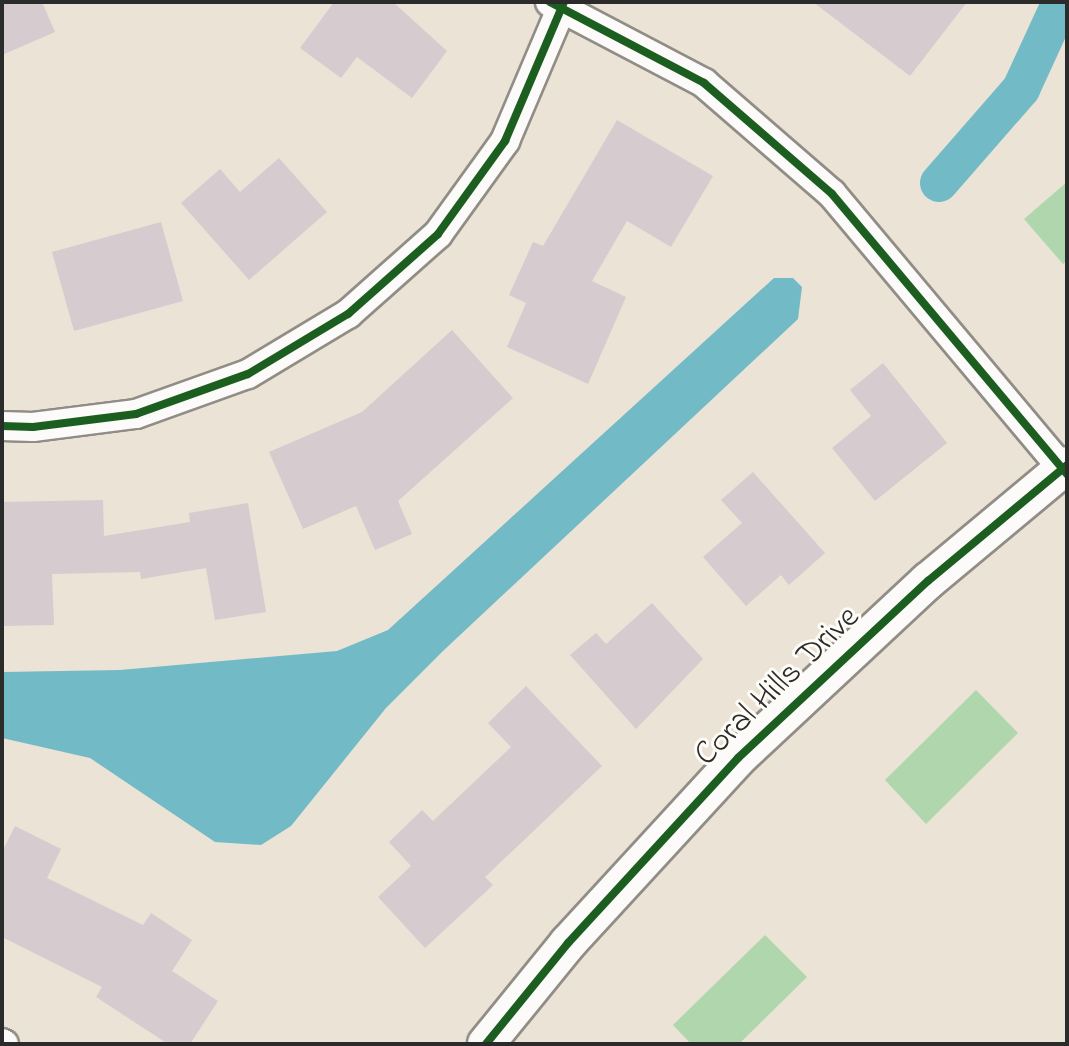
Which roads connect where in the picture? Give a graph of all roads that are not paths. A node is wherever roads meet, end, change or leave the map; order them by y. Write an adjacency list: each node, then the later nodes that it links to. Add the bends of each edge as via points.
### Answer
1 (559, 4): 2 (street, via 505,141 438,234 348,314 248,374 136,414); 3 (street, via 704,83 832,194)
2 (2, 426)
3 (1065, 469): 4 (street, Coral Hills Drive, via 928,581 738,758 568,943)
4 (486, 1044)

